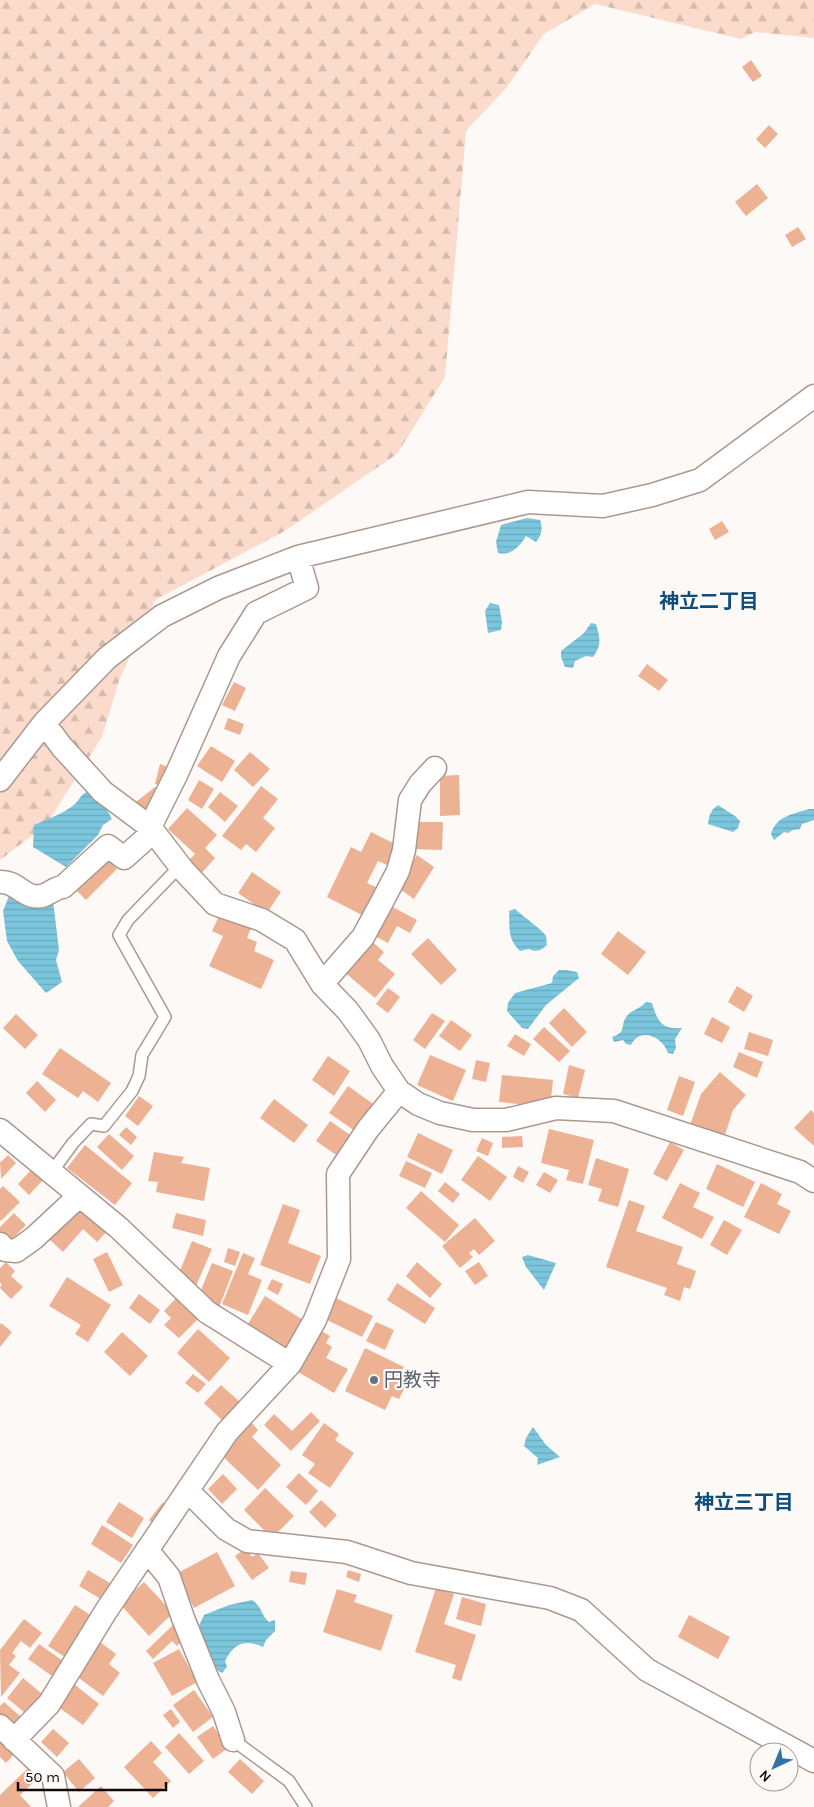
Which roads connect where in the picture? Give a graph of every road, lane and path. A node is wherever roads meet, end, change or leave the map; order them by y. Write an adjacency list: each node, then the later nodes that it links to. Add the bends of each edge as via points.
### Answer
1 (814, 396): 2 (street, via 692,483 603,506 528,502)
2 (298, 557): 3 (street, via 218,588 162,616 107,658); 6 (street, via 307,588 256,613 229,656)
3 (44, 723): 5 (street); 6 (street, via 103,792)
4 (435, 768): 9 (street, via 410,800 398,871 364,937)
5 (0, 780)
6 (152, 830): 7 (street); 8 (street, via 124,858 108,846 63,887 57,887 48,895 35,897 14,885)
7 (180, 866): 9 (street, via 215,904 262,920 295,940); 12 (lane, via 128,920 118,935 165,1017 142,1055 139,1076 132,1092 104,1126 91,1124)
8 (0, 882)
9 (322, 984): 10 (street, via 348,1011)
10 (400, 1091): 13 (street, via 418,1104 473,1120 506,1120 556,1108 614,1111 800,1172); 16 (street, via 368,1129 338,1174 339,1259 315,1320)
11 (0, 1130): 12 (street)
12 (51, 1172): 14 (street)
13 (814, 1181)
14 (79, 1196): 15 (street, via 16,1251 5,1250); 16 (street, via 119,1228 207,1312)
15 (0, 1244)
16 (290, 1364): 17 (street, via 227,1432)
17 (188, 1490): 18 (street); 21 (street, via 226,1529 247,1541 347,1552 411,1573 550,1598 581,1610 647,1670)
18 (147, 1550): 19 (street, via 49,1704); 20 (street, via 169,1577)
19 (7, 1733): 22 (street, via 54,1776)
20 (233, 1740): 23 (lane, via 289,1781)
21 (814, 1762)
22 (58, 1807)
23 (306, 1807)

